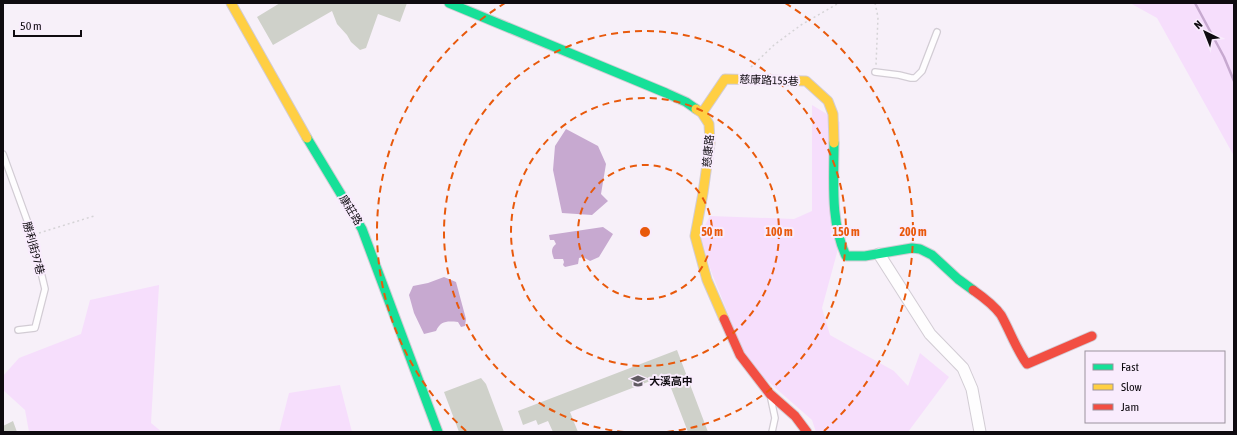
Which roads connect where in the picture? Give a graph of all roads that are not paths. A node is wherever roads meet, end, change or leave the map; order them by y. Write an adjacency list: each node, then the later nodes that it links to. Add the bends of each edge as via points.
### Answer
1 (231, 3): 11 (street, 康莊路, via 314,152 362,230)
2 (449, 3): 5 (street, via 666,93)
3 (937, 32): 4 (lane, via 922,70 915,78)
4 (875, 72)
5 (702, 113): 7 (street, 慈康路155巷, via 725,79 806,82 828,101 833,114 835,212 841,245 846,256); 10 (street, 慈康路, via 709,124 710,143 695,236 706,280 732,339 740,355)
6 (3, 154): 8 (lane, 勝利街97巷, via 32,234 45,289 35,328)
7 (879, 254): 9 (street, via 912,248 932,255 1000,314 1027,364); 14 (street, via 930,334 963,368 972,389)
8 (18, 330)
9 (1092, 336)
10 (770, 394): 12 (lane, via 775,418); 13 (street, 慈康路, via 795,416)
11 (438, 432)
12 (772, 432)
13 (807, 432)
14 (980, 432)

